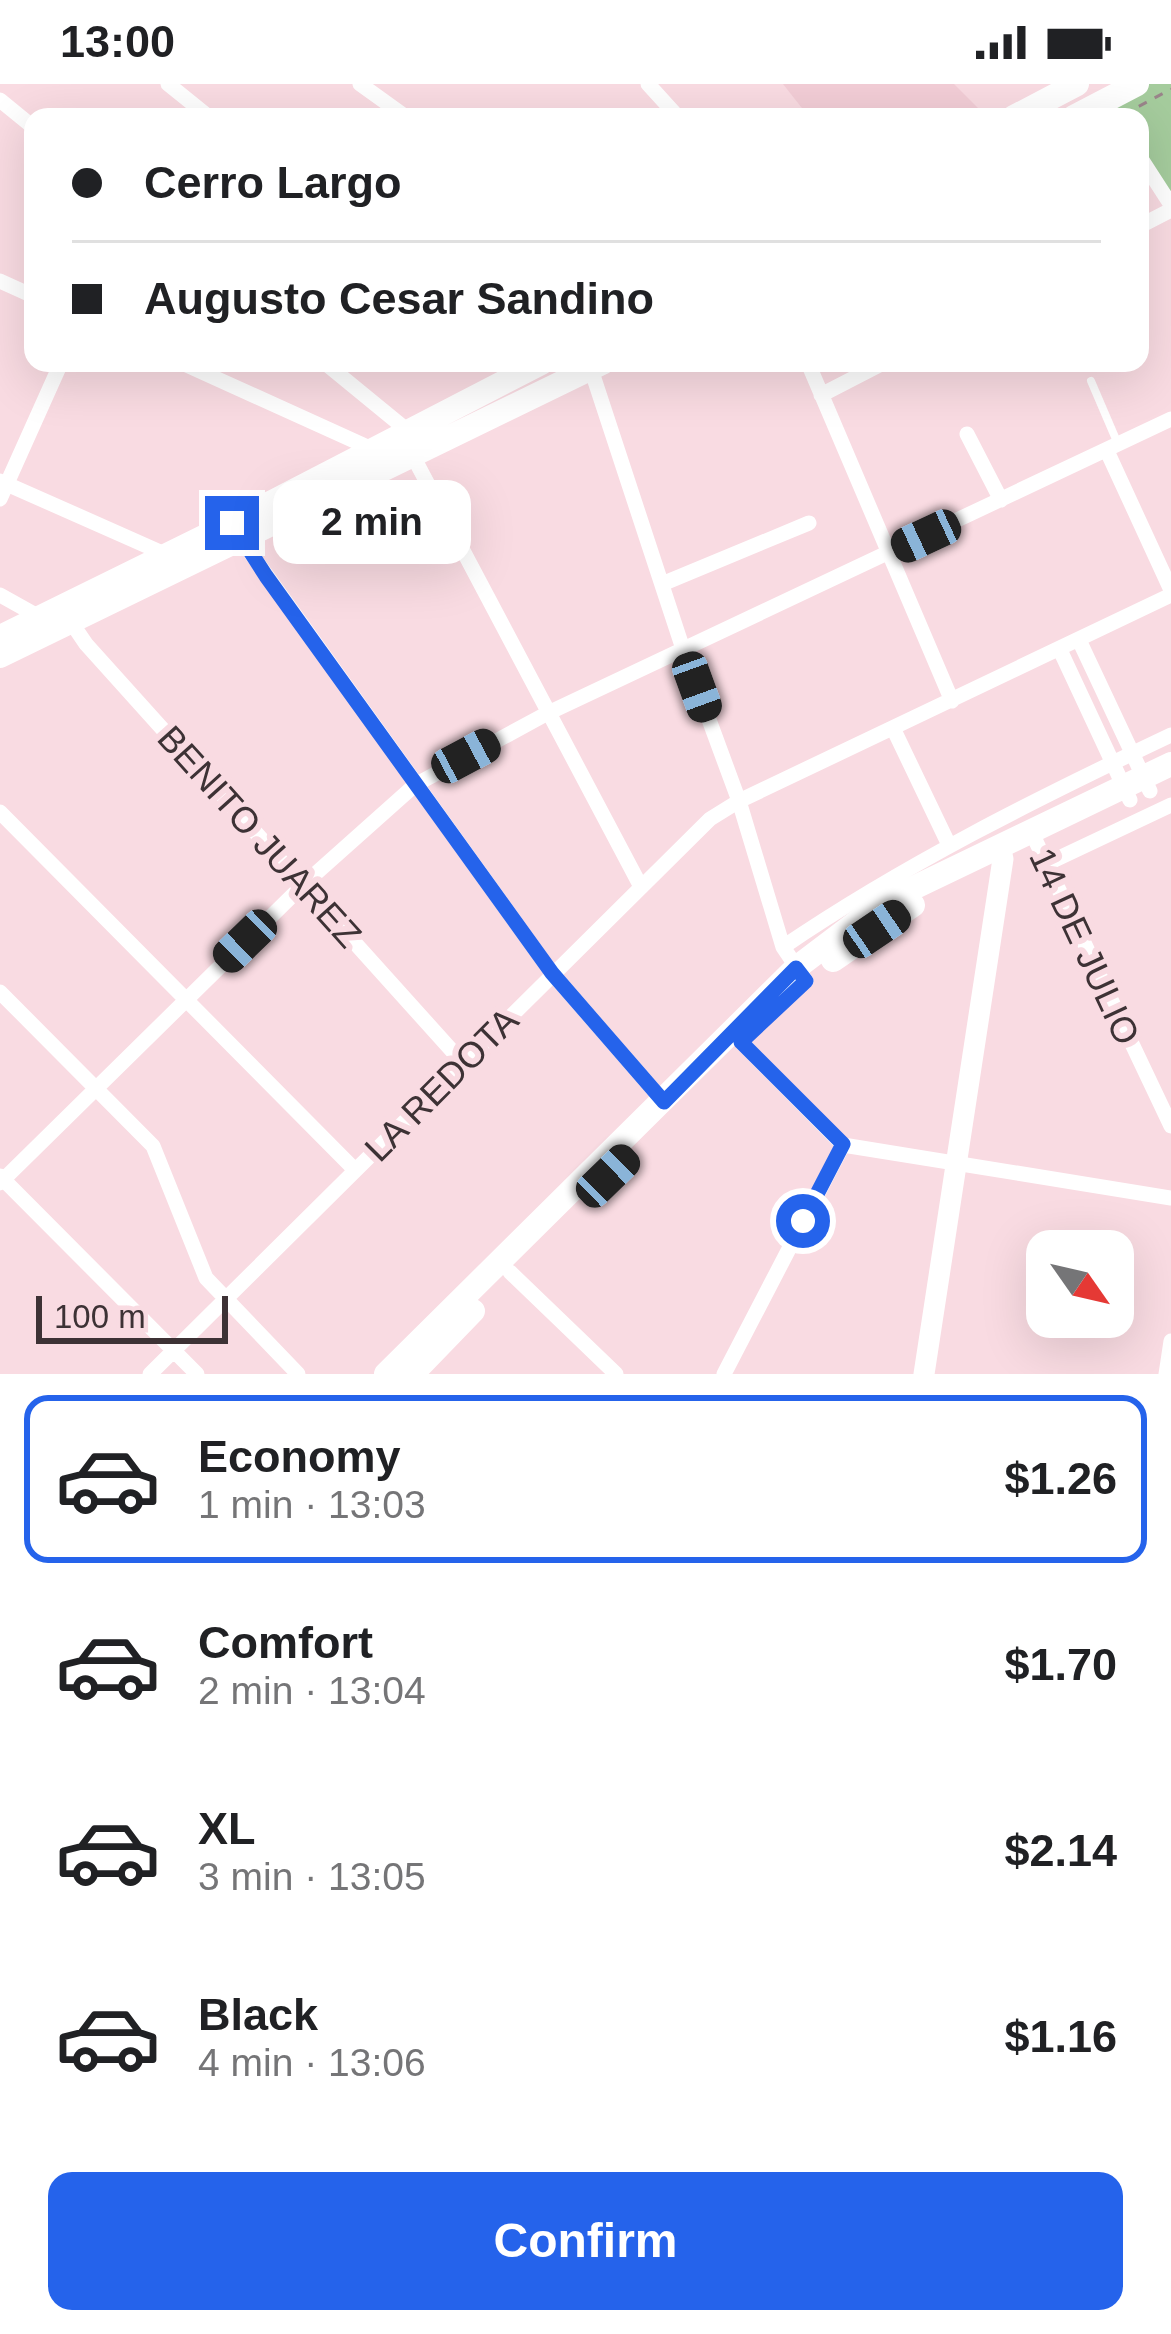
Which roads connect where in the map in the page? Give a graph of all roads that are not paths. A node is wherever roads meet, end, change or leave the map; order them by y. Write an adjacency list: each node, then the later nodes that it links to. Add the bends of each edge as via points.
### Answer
1 (168, 84): 7 (street)
2 (360, 84): 8 (street)
3 (648, 84): 9 (street)
4 (1138, 84): 11 (main road)
5 (1073, 85): 10 (main road)
6 (0, 100): 12 (street)
7 (198, 108)
8 (393, 108)
9 (670, 108)
10 (1031, 108)
11 (1099, 108)
12 (24, 120)
13 (1149, 172): 14 (street)
14 (1171, 207)
15 (57, 372): 33 (street)
16 (202, 372): 31 (street)
17 (336, 372): 28 (street)
18 (516, 372): 28 (main road)
19 (529, 372): 26 (street)
20 (582, 372): 26 (main road)
21 (596, 372): 39 (street)
22 (812, 372): 25 (street)
23 (866, 372): 25 (street)
24 (1091, 381): 30 (lane)
25 (821, 395): 37 (street)
26 (537, 397): 32 (main road)
27 (1171, 419): 30 (street)
28 (408, 431): 31 (main road)
29 (967, 434): 34 (street)
30 (1113, 448): 34 (street); 40 (street)
31 (372, 449): 36 (main road)
32 (414, 458): 36 (main road); 49 (street)
33 (2, 488): 38 (street)
34 (1001, 500): 37 (street)
35 (809, 523): 39 (street)
36 (237, 532): 38 (main road); 42 (main road); 54 (street)
37 (889, 553): 45 (street); 48 (street)
38 (167, 555): 42 (main road)
39 (662, 584): 45 (street)
40 (1171, 592): 44 (street, LA REDOTA)
41 (0, 595): 42 (street)
42 (56, 619): 43 (main road); 47 (main road); 61 (street, BENITO JUAREZ)
43 (0, 637)
44 (1079, 640): 46 (street, LA REDOTA); 52 (street)
45 (683, 649): 49 (street); 56 (street)
46 (1060, 650): 48 (street, LA REDOTA); 55 (street)
47 (0, 656)
48 (952, 701): 50 (street, LA REDOTA)
49 (546, 714): 54 (street); 62 (street)
50 (893, 728): 56 (street, LA REDOTA); 58 (street)
51 (1171, 735): 52 (street)
52 (1131, 754): 55 (street); 55 (street)
53 (1171, 764): 55 (main road)
54 (415, 785): 61 (street); 64 (street)
55 (1143, 786): 58 (street); 59 (main road); 59 (street)
56 (739, 801): 62 (street, LA REDOTA); 63 (street)
57 (0, 812): 66 (street)
58 (949, 845): 63 (street, via 839,909)
59 (1037, 847): 60 (main road); 71 (street, 14 DE JULIO)
60 (1001, 853): 63 (main road); 73 (street)
61 (304, 884): 66 (street); 68 (street, BENITO JUAREZ)
62 (640, 885): 64 (street, LA REDOTA)
63 (795, 965): 67 (main road); 70 (main road)
64 (552, 973): 68 (street, LA REDOTA); 70 (street)
65 (0, 992): 69 (street)
66 (185, 999): 69 (street); 74 (street)
67 (741, 1042): 72 (street); 77 (main road)
68 (463, 1063): 74 (street, LA REDOTA)
69 (95, 1088): 75 (street); 78 (street, via 160,1156 195,1257)
70 (664, 1102): 84 (main road)
71 (1171, 1126)
72 (843, 1144): 73 (street); 87 (street)
73 (956, 1162): 76 (street); 88 (street)
74 (355, 1170): 78 (street, LA REDOTA)
75 (1, 1180): 80 (street)
76 (1171, 1198)
77 (510, 1272): 85 (main road); 86 (street)
78 (224, 1300): 80 (street, LA REDOTA); 83 (street)
79 (1171, 1341): 89 (street)
80 (174, 1350): 81 (street, LA REDOTA); 82 (street)
81 (150, 1374)
82 (196, 1374)
83 (298, 1374)
84 (386, 1374)
85 (412, 1374)
86 (616, 1374)
87 (724, 1374)
88 (924, 1374)
89 (1166, 1374)

